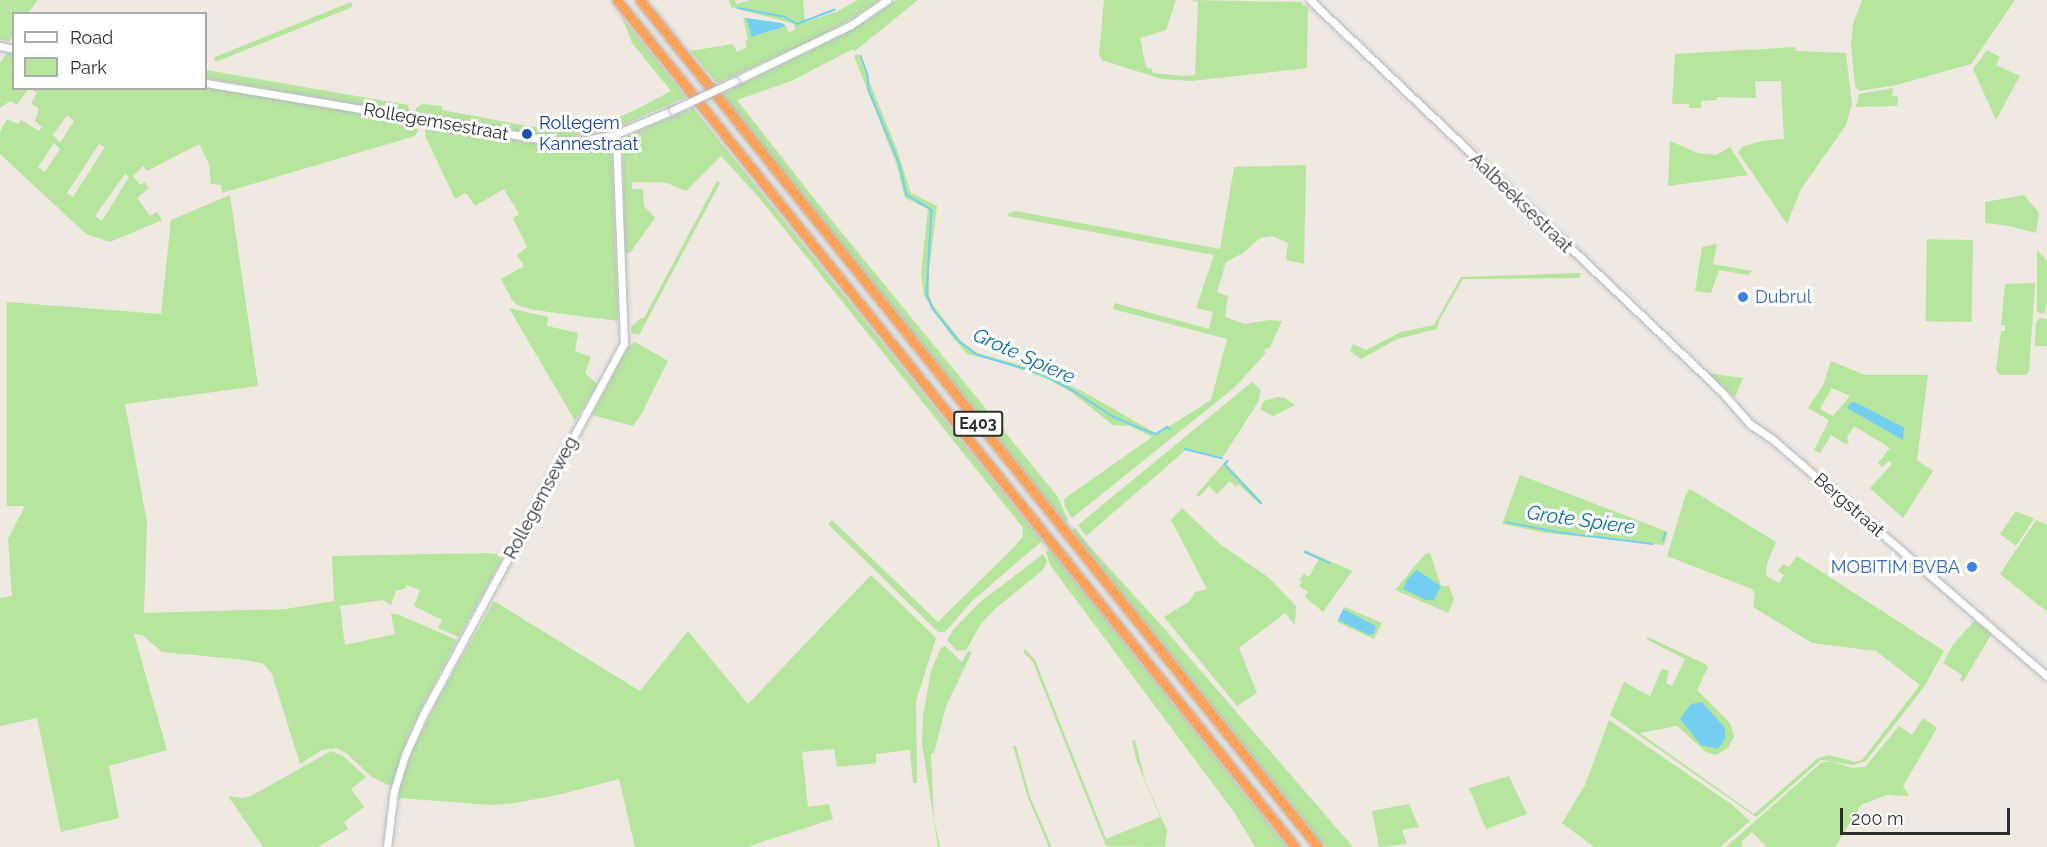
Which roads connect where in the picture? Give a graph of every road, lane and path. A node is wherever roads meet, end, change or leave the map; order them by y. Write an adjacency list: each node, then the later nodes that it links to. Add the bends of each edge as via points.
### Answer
1 (618, 0): 10 (highway, E403)
2 (640, 0): 11 (highway, E403)
3 (887, 0): 6 (street, Rollegemsestraat, bridge, via 851,25)
4 (1310, 0): 7 (street, Aalbeeksestraat)
5 (207, 83): 6 (street, Rollegemsestraat, via 538,139 581,141)
6 (616, 134): 9 (street, Rollegemseweg, via 624,344 423,715 394,791)
7 (1733, 405): 8 (street, Bergstraat, via 1750,424)
8 (2047, 676)
9 (387, 847)
10 (1295, 847)
11 (1318, 847)

